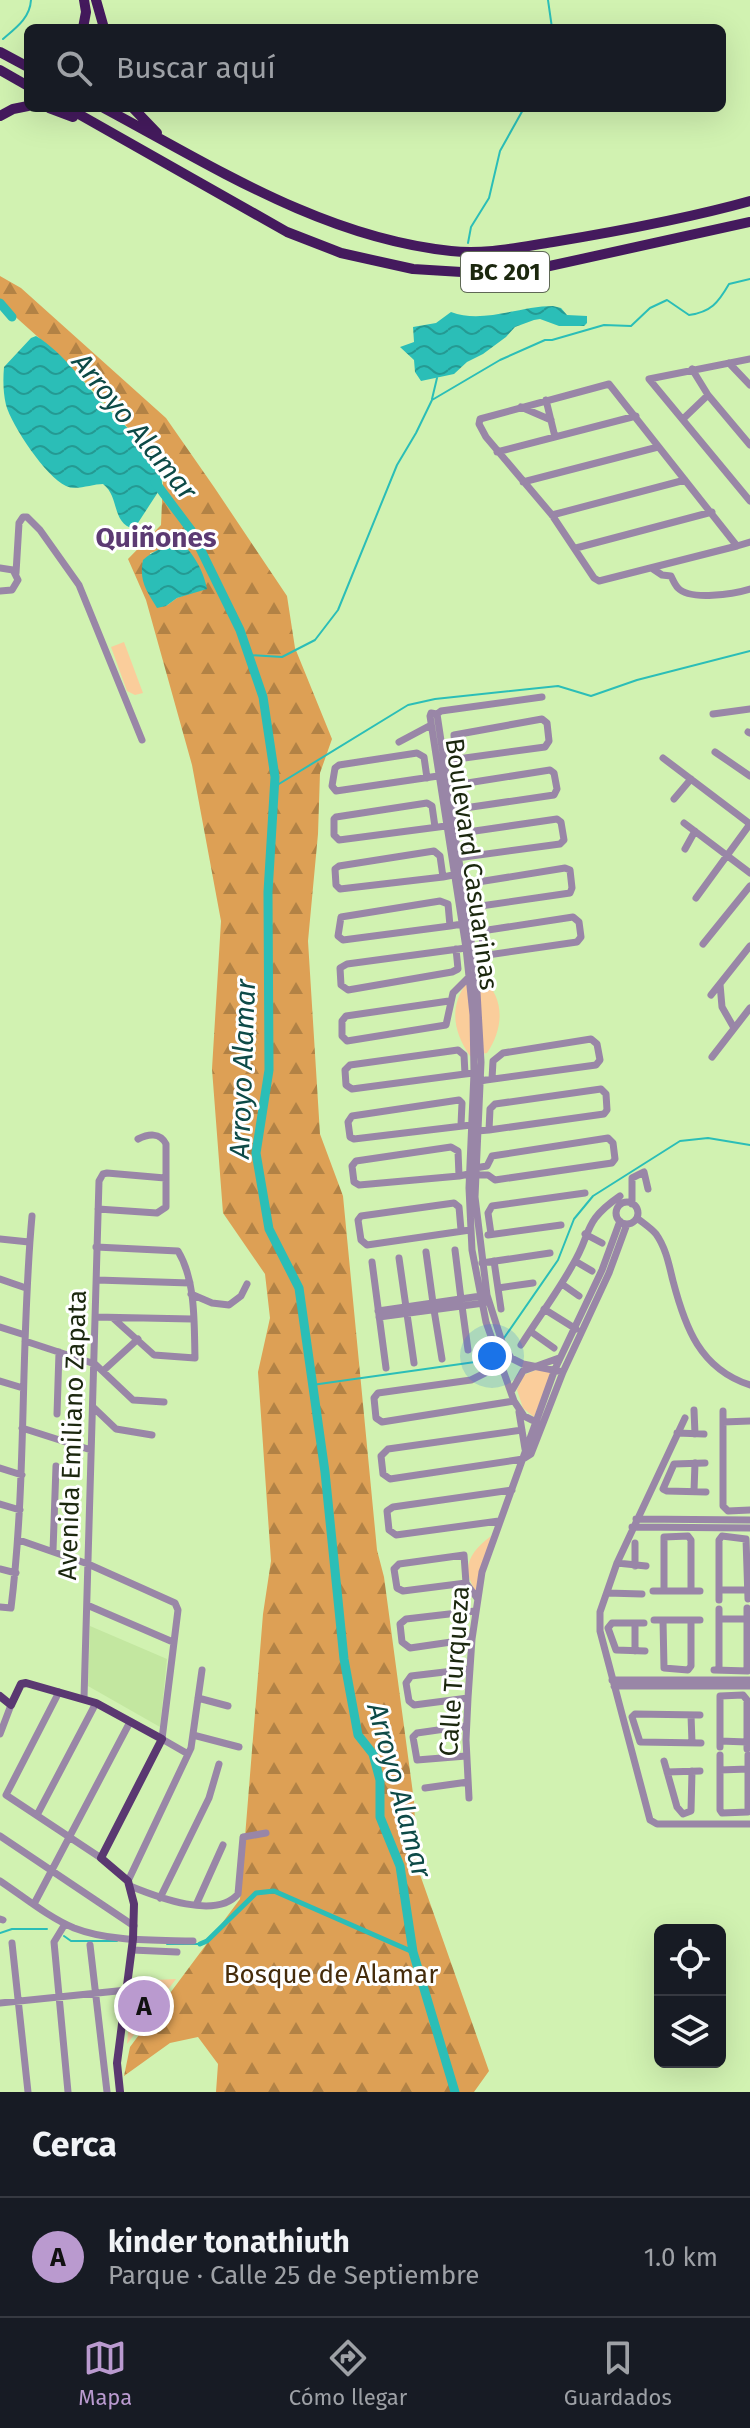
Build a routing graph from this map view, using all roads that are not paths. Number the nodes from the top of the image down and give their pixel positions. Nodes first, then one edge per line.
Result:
1 (84, 0) edge
2 (96, 0) edge
3 (83, 24) edge
4 (103, 24) edge
5 (2, 53) edge
6 (24, 57) edge
7 (24, 65) edge
8 (0, 70) edge
9 (24, 84) edge
10 (24, 107) edge
11 (59, 112) edge
12 (75, 112) edge
13 (111, 112) edge
14 (137, 112) edge
15 (0, 116) edge
16 (125, 139) junction
17 (163, 140) junction
18 (750, 201) edge
19 (750, 222) edge
20 (750, 359) edge
21 (729, 363) junction
22 (692, 369) junction
23 (750, 385) edge
24 (708, 395) junction
25 (546, 400) junction
26 (521, 407) junction
27 (636, 416) junction
28 (683, 419) junction
29 (551, 420) junction
30 (555, 437) junction
31 (750, 445) edge
32 (658, 447) junction
33 (497, 452) junction
34 (685, 480) junction
35 (523, 482) junction
36 (750, 501) edge
37 (712, 512) junction
38 (552, 515) junction
39 (750, 542) edge
40 (737, 546) junction
41 (576, 548) junction
42 (18, 554) junction
43 (3, 568) edge
44 (653, 569) junction
45 (16, 573) junction
46 (750, 589) edge
47 (0, 591) edge
48 (542, 697) dead end
49 (750, 709) edge
50 (437, 714) junction
51 (713, 714) dead end
52 (431, 725) junction
53 (142, 740) dead end
54 (399, 742) dead end
55 (715, 752) dead end
56 (663, 758) dead end
57 (456, 759) junction
58 (443, 761) junction
59 (438, 776) junction
60 (750, 776) edge
61 (427, 778) junction
62 (691, 779) junction
63 (674, 799) dead end
64 (460, 809) junction
65 (451, 810) junction
66 (684, 823) dead end
67 (750, 824) edge
68 (446, 826) junction
69 (435, 827) junction
70 (695, 831) junction
71 (685, 849) dead end
72 (725, 854) junction
73 (470, 856) junction
74 (455, 859) junction
75 (750, 873) edge
76 (453, 875) junction
77 (443, 877) junction
78 (750, 886) edge
79 (696, 898) dead end
80 (477, 906) junction
81 (467, 908) junction
82 (462, 924) junction
83 (450, 926) junction
84 (703, 944) dead end
85 (750, 946) edge
86 (466, 948) junction
87 (456, 949) junction
88 (485, 955) junction
89 (474, 957) junction
90 (473, 974) junction
91 (720, 984) junction
92 (711, 995) dead end
93 (449, 1001) junction
94 (750, 1008) edge
95 (734, 1028) junction
96 (712, 1057) dead end
97 (474, 1073) junction
98 (465, 1074) junction
99 (492, 1079) junction
100 (480, 1081) junction
101 (461, 1125) junction
102 (474, 1128) junction
103 (489, 1130) junction
104 (138, 1139) dead end
105 (473, 1172) junction
106 (459, 1176) junction
107 (165, 1178) junction
108 (648, 1189) dead end
109 (585, 1193) dead end
110 (620, 1196) dead end
111 (632, 1204) junction
112 (98, 1209) junction
113 (32, 1216) dead end
114 (637, 1218) junction
115 (624, 1222) junction
116 (561, 1225) dead end
117 (465, 1230) junction
118 (491, 1234) junction
119 (585, 1234) junction
120 (478, 1236) junction
121 (0, 1239) edge
122 (29, 1242) junction
123 (602, 1243) dead end
124 (96, 1247) junction
125 (455, 1250) dead end
126 (426, 1252) dead end
127 (550, 1253) dead end
128 (399, 1258) dead end
129 (494, 1261) junction
130 (575, 1261) junction
131 (372, 1262) dead end
132 (482, 1263) junction
133 (592, 1271) dead end
134 (0, 1279) edge
135 (97, 1280) junction
136 (190, 1283) junction
137 (533, 1283) dead end
138 (247, 1284) dead end
139 (562, 1284) junction
140 (26, 1288) junction
141 (498, 1288) junction
142 (191, 1294) junction
143 (579, 1296) dead end
144 (485, 1299) junction
145 (462, 1303) junction
146 (434, 1306) junction
147 (501, 1309) dead end
148 (544, 1309) junction
149 (406, 1311) junction
150 (379, 1314) junction
151 (95, 1317) junction
152 (114, 1319) junction
153 (192, 1319) junction
154 (490, 1321) junction
155 (0, 1327) edge
156 (576, 1329) junction
157 (530, 1331) junction
158 (25, 1338) junction
159 (138, 1339) junction
160 (521, 1345) dead end
161 (554, 1348) dead end
162 (468, 1350) dead end
163 (59, 1352) junction
164 (561, 1357) junction
165 (442, 1359) dead end
166 (414, 1363) dead end
167 (95, 1364) junction
168 (501, 1365) junction
169 (533, 1366) junction
170 (386, 1368) dead end
171 (103, 1371) junction
172 (559, 1371) junction
173 (0, 1381) edge
174 (750, 1385) edge
175 (23, 1388) junction
176 (512, 1397) junction
177 (164, 1402) dead end
178 (93, 1407) junction
179 (694, 1410) dead end
180 (723, 1411) dead end
181 (519, 1412) junction
182 (57, 1414) dead end
183 (685, 1418) dead end
184 (750, 1421) edge
185 (723, 1422) junction
186 (539, 1423) junction
187 (22, 1428) junction
188 (522, 1430) junction
189 (677, 1433) junction
190 (695, 1434) junction
191 (704, 1434) dead end
192 (152, 1435) dead end
193 (91, 1450) junction
194 (524, 1455) junction
195 (695, 1463) junction
196 (705, 1463) dead end
197 (56, 1466) dead end
198 (0, 1468) edge
199 (658, 1471) junction
200 (22, 1475) junction
201 (667, 1476) junction
202 (512, 1490) junction
203 (694, 1491) junction
204 (706, 1492) dead end
205 (0, 1504) edge
206 (20, 1510) junction
207 (750, 1510) edge
208 (750, 1520) edge
209 (499, 1521) junction
210 (634, 1523) junction
211 (735, 1527) junction
212 (750, 1528) edge
213 (678, 1531) junction
214 (19, 1540) junction
215 (635, 1543) dead end
216 (53, 1551) junction
217 (617, 1563) junction
218 (88, 1564) junction
219 (635, 1566) junction
220 (646, 1566) dead end
221 (0, 1569) edge
222 (16, 1573) junction
223 (466, 1583) junction
224 (719, 1590) junction
225 (748, 1590) junction
226 (653, 1591) dead end
227 (664, 1591) junction
228 (691, 1591) junction
229 (700, 1591) dead end
230 (607, 1593) junction
231 (642, 1594) dead end
232 (477, 1598) junction
233 (87, 1605) junction
234 (0, 1607) edge
235 (475, 1611) junction
236 (719, 1619) junction
237 (747, 1619) junction
238 (691, 1620) junction
239 (700, 1620) dead end
240 (472, 1639) junction
241 (606, 1639) junction
242 (173, 1642) junction
243 (635, 1651) junction
244 (645, 1651) dead end
245 (470, 1669) junction
246 (202, 1670) dead end
247 (748, 1671) edge
248 (677, 1675) junction
249 (750, 1680) edge
250 (613, 1683) junction
251 (734, 1683) junction
252 (750, 1686) edge
253 (59, 1692) junction
254 (0, 1696) edge
255 (84, 1698) junction
256 (198, 1698) junction
257 (468, 1698) junction
258 (96, 1703) junction
259 (11, 1705) junction
260 (228, 1706) dead end
261 (130, 1722) junction
262 (466, 1726) junction
263 (630, 1729) junction
264 (0, 1734) edge
265 (193, 1735) junction
266 (162, 1739) junction
267 (239, 1747) dead end
268 (720, 1748) junction
269 (747, 1749) junction
270 (188, 1754) junction
271 (466, 1756) junction
272 (664, 1761) dead end
273 (219, 1764) dead end
274 (748, 1769) junction
275 (720, 1770) junction
276 (667, 1772) junction
277 (468, 1782) junction
278 (425, 1788) dead end
279 (469, 1798) dead end
280 (732, 1813) junction
281 (683, 1814) junction
282 (37, 1815) junction
283 (683, 1824) junction
284 (732, 1824) junction
285 (750, 1824) edge
286 (266, 1833) dead end
287 (0, 1836) edge
288 (69, 1836) junction
289 (223, 1845) dead end
290 (101, 1858) junction
291 (51, 1872) junction
292 (0, 1881) edge
293 (129, 1884) junction
294 (160, 1898) junction
295 (34, 1904) junction
296 (196, 1905) junction
297 (65, 1924) junction
298 (134, 1926) junction
299 (133, 1939) junction
300 (193, 1941) dead end
301 (12, 1943) dead end
302 (90, 1945) dead end
303 (132, 1950) junction
304 (177, 1952) dead end
305 (127, 1990) junction
306 (96, 1993) junction
307 (58, 1997) junction
308 (18, 2001) junction
309 (0, 2003) edge
310 (28, 2092) edge
311 (68, 2092) edge
312 (107, 2092) edge
313 (120, 2092) edge

1 - 3 highway
2 - 4 highway
5 - 6 highway
5 - 7 highway
8 - 9 highway
10 - 15 highway
11 - 16 highway
12 - 16 highway, BC 201
13 - 17 highway
14 - 17 highway
16 - 19 highway, BC 201
17 - 18 highway, BC 201
20 - 21 street
21 - 22 street
21 - 23 street
22 - 24 street
22 - 28 street
24 - 28 street
24 - 31 street
25 - 26 street
25 - 27 street
25 - 29 street
26 - 29 street
26 - 33 street
27 - 30 street
27 - 32 street
28 - 36 street
29 - 30 street
30 - 33 street
32 - 34 street
32 - 35 street
33 - 35 street
34 - 37 street
34 - 38 street
35 - 38 street
37 - 40 street
37 - 41 street
38 - 41 street
39 - 40 street
40 - 44 street
41 - 44 street
42 - 43 street
42 - 45 street
42 - 53 street
43 - 45 street
44 - 46 street
45 - 47 street
48 - 50 street
49 - 51 street
50 - 52 street, Boulevard Casuarinas
50 - 58 street, Boulevard Casuarinas
52 - 54 street
52 - 59 street, Boulevard Casuarinas
55 - 60 street
56 - 62 street
57 - 57 street
57 - 58 street
58 - 65 street, Boulevard Casuarinas
59 - 61 street
59 - 68 street, Boulevard Casuarinas
61 - 61 street
62 - 63 street
62 - 67 street
64 - 64 street
64 - 65 street
65 - 74 street, Boulevard Casuarinas
66 - 70 street
67 - 72 street
68 - 69 street
68 - 74 street, Boulevard Casuarinas
69 - 69 street
70 - 71 street
70 - 72 street
72 - 75 street
72 - 79 street
73 - 73 street
73 - 74 street
74 - 76 street, Boulevard Casuarinas
74 - 81 street, Boulevard Casuarinas
76 - 77 street
76 - 82 street, Boulevard Casuarinas
77 - 77 street
78 - 84 street
80 - 80 street
80 - 81 street
81 - 89 street, Boulevard Casuarinas
82 - 83 street
82 - 86 street, Boulevard Casuarinas
83 - 83 street
85 - 91 street
86 - 87 street
86 - 90 street, Boulevard Casuarinas
87 - 87 street
88 - 88 street
88 - 89 street
89 - 90 street, Boulevard Casuarinas
90 - 93 street
90 - 97 street, Boulevard Casuarinas
90 - 100 street, Boulevard Casuarinas
91 - 92 street
91 - 95 street
93 - 93 street
94 - 95 street
95 - 96 street
97 - 98 street
97 - 102 street, Boulevard Casuarinas
98 - 98 street
99 - 99 street
99 - 100 street
100 - 102 street, Boulevard Casuarinas
101 - 101 street
101 - 102 street
102 - 103 street
102 - 105 street, Boulevard Casuarinas
103 - 103 street
104 - 107 street
105 - 105 street
105 - 106 street
105 - 117 street, Boulevard Casuarinas
105 - 120 street, Boulevard Casuarinas
106 - 106 street
107 - 112 street, Avenida Emiliano Zapata
107 - 112 street
108 - 111 street
109 - 118 street
110 - 119 street
111 - 114 street
111 - 115 street
112 - 124 street, Avenida Emiliano Zapata
113 - 122 street
114 - 115 street
114 - 174 street
115 - 156 street, Calle Turqueza
115 - 172 street, Calle Turqueza
116 - 118 street
117 - 117 street
117 - 144 street, Boulevard Casuarinas
118 - 120 street
119 - 123 street
119 - 130 street
120 - 132 street, Boulevard Casuarinas
121 - 122 street
122 - 140 street
124 - 135 street, Avenida Emiliano Zapata
124 - 136 street
125 - 145 street
126 - 146 street
127 - 129 street
128 - 149 street
129 - 132 street
129 - 141 street
130 - 133 street
130 - 139 street
131 - 150 street
132 - 144 street, Boulevard Casuarinas
134 - 140 street
135 - 136 street
135 - 151 street, Avenida Emiliano Zapata
136 - 142 street
137 - 141 street
138 - 142 street
139 - 143 street
139 - 148 street
140 - 158 street
141 - 147 street
142 - 153 street
144 - 145 street
144 - 154 street, Boulevard Casuarinas
145 - 146 street
145 - 162 street
146 - 149 street
146 - 165 street
148 - 156 street
148 - 157 street
149 - 150 street
149 - 166 street
150 - 170 street
151 - 152 street
151 - 167 street, Avenida Emiliano Zapata
152 - 153 street
152 - 159 street
153 - 159 street
154 - 168 street, Boulevard Casuarinas
154 - 169 street, Boulevard Casuarinas
155 - 158 street
156 - 164 street, Calle Turqueza
157 - 160 street
157 - 161 street
158 - 163 street
158 - 175 street
159 - 171 street
163 - 167 street
163 - 182 street
164 - 169 street
164 - 172 street, Calle Turqueza
167 - 171 street
167 - 178 street, Avenida Emiliano Zapata
168 - 176 street, Boulevard Casuarinas
168 - 176 street
169 - 172 street
169 - 176 street
171 - 177 street
172 - 186 street, Calle Turqueza
173 - 175 street
175 - 187 street
176 - 181 street, Boulevard Casuarinas
178 - 192 street
178 - 193 street, Avenida Emiliano Zapata
179 - 190 street
180 - 185 street
181 - 186 street
181 - 188 street, Boulevard Casuarinas
183 - 189 street
184 - 185 street
185 - 211 street
186 - 194 street, Calle Turqueza
187 - 193 street
187 - 200 street
188 - 194 street, Boulevard Casuarinas
188 - 194 street
189 - 190 street
189 - 199 street
190 - 191 street
193 - 218 street, Avenida Emiliano Zapata
194 - 202 street, Calle Turqueza
195 - 196 street
195 - 201 street
195 - 203 street
197 - 216 street
198 - 200 street
199 - 201 street
199 - 210 street
200 - 206 street
201 - 203 street
202 - 209 street, Calle Turqueza
202 - 209 street
203 - 204 street
205 - 206 street
206 - 214 street
207 - 211 street
208 - 211 street
209 - 232 street, Calle Turqueza
210 - 211 street
210 - 213 street
210 - 217 street
211 - 212 street
211 - 213 street
211 - 224 street
211 - 225 street
213 - 227 street
213 - 228 street
214 - 216 street
214 - 222 street
215 - 219 street
216 - 218 street
217 - 219 street
217 - 230 street
218 - 233 street, Avenida Emiliano Zapata
218 - 242 street
219 - 220 street
221 - 222 street
222 - 234 street
223 - 223 street
223 - 232 street
224 - 225 street
224 - 236 street
225 - 237 street
226 - 227 street
227 - 228 street
228 - 229 street
230 - 231 street
230 - 241 street
232 - 235 street, Calle Turqueza
233 - 242 street
233 - 255 street, Avenida Emiliano Zapata
235 - 240 street, Calle Turqueza
235 - 240 street
236 - 237 street
236 - 251 street
237 - 247 street
238 - 239 street
238 - 248 street
238 - 248 street
240 - 245 street, Calle Turqueza
241 - 243 street
241 - 243 street
241 - 250 street
242 - 266 street
243 - 244 street
245 - 257 street, Calle Turqueza
245 - 257 street
246 - 256 street
247 - 251 street
248 - 250 street
248 - 251 street
249 - 251 street
250 - 251 street
250 - 263 street
251 - 252 street
251 - 268 street
251 - 269 street
253 - 255 main road
253 - 259 main road
253 - 282 street
254 - 259 main road
255 - 258 main road
256 - 260 street
256 - 265 street
257 - 262 street, Calle Turqueza
258 - 261 main road
258 - 282 street
259 - 264 street
261 - 266 main road
261 - 288 street
262 - 271 street, Calle Turqueza
262 - 271 street
263 - 263 street
263 - 283 street
265 - 267 street
265 - 270 street
266 - 270 street
266 - 290 main road
268 - 269 street
268 - 275 street
269 - 274 street
270 - 293 street
271 - 277 street, Calle Turqueza
272 - 276 street
273 - 294 street
274 - 275 street
274 - 280 street
275 - 280 street
276 - 281 street
276 - 281 street
277 - 278 street
277 - 279 street, Calle Turqueza
280 - 284 street
281 - 283 street
282 - 288 street
283 - 284 street
284 - 285 street
286 - 296 street
287 - 291 street
288 - 290 street
288 - 291 street
289 - 296 street
290 - 293 main road
291 - 295 street
291 - 298 street
292 - 295 street
293 - 294 street
293 - 298 main road
294 - 296 street
295 - 297 street
297 - 299 street
297 - 307 street
298 - 299 main road
299 - 300 street
299 - 303 main road
301 - 308 street
302 - 306 street
303 - 304 street
303 - 305 main road
305 - 306 street
305 - 313 main road
306 - 307 street
306 - 312 street
307 - 308 street
307 - 311 street
308 - 309 street
308 - 310 street

